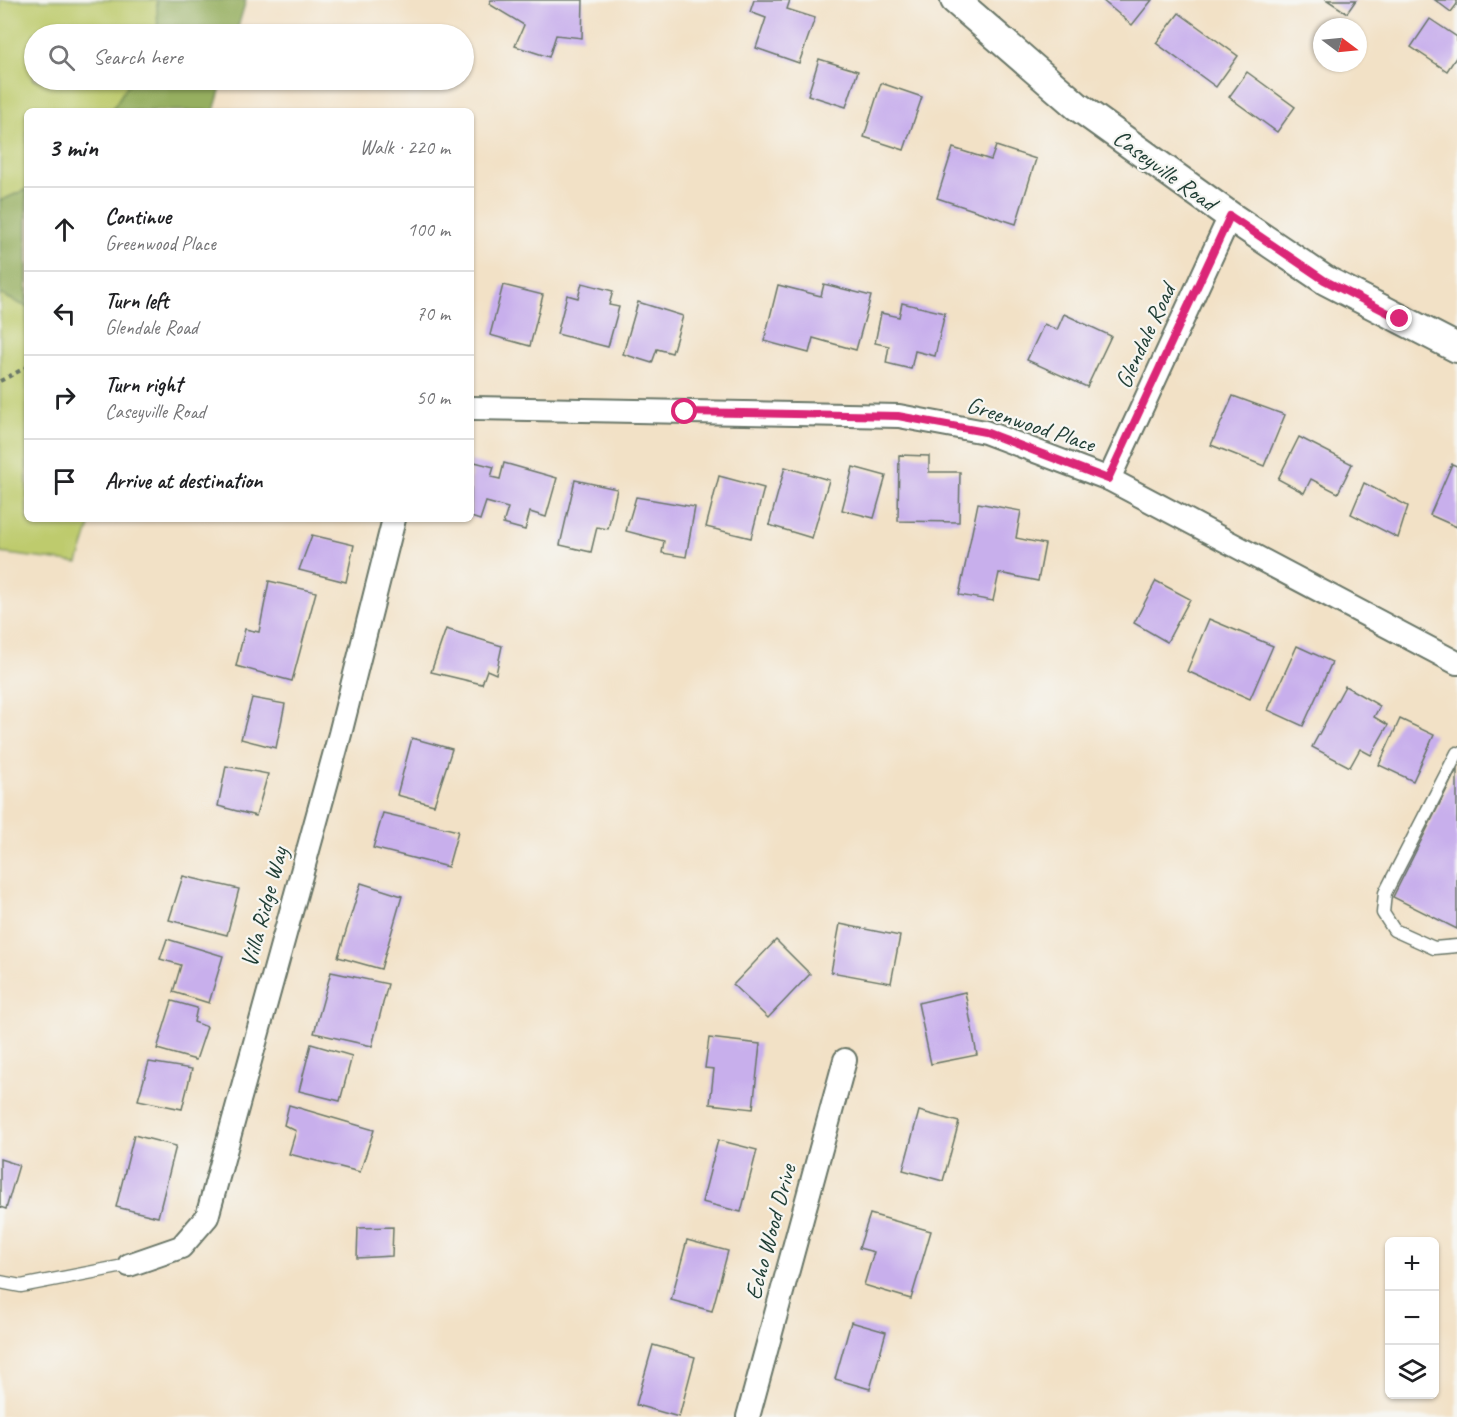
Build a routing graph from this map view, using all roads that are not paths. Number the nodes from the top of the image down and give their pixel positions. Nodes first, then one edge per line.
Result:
1 (955, 0) edge
2 (1230, 216) junction
3 (1457, 348) edge
4 (474, 408) edge
5 (1108, 479) junction
6 (393, 522) edge
7 (1457, 663) edge
8 (1457, 753) edge
9 (1457, 946) edge
10 (845, 1060) dead end
11 (129, 1265) joint
12 (0, 1282) edge
13 (748, 1417) edge

1 - 2 street, Caseyville Road
2 - 3 street, Caseyville Road
2 - 5 street, Glendale Road
4 - 5 street, Greenwood Place
5 - 7 street, Greenwood Place
6 - 11 street, Villa Ridge Way
8 - 9 lane
10 - 13 street, Echo Wood Drive
11 - 12 lane

